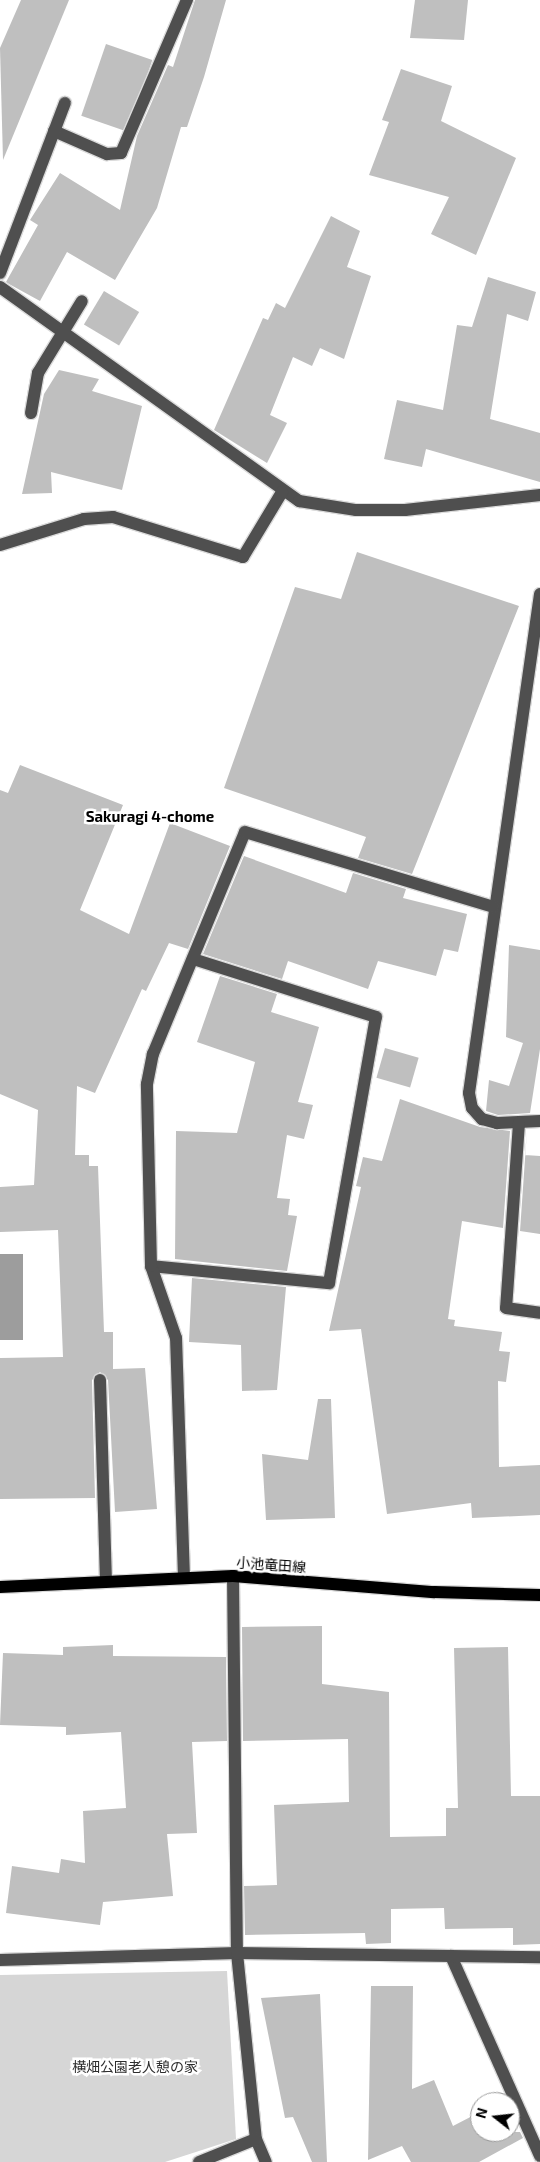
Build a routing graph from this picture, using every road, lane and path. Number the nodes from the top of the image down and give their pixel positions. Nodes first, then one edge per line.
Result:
1 (187, 0) edge
2 (65, 102) dead end
3 (54, 130) junction
4 (0, 273) edge
5 (0, 287) edge
6 (82, 301) dead end
7 (63, 333) junction
8 (31, 413) dead end
9 (282, 492) junction
10 (540, 495) edge
11 (0, 544) edge
12 (540, 594) edge
13 (493, 907) junction
14 (193, 960) junction
15 (540, 1121) edge
16 (520, 1123) junction
17 (151, 1266) junction
18 (540, 1313) edge
19 (100, 1380) dead end
20 (233, 1576) junction
21 (184, 1578) junction
22 (106, 1581) junction
23 (0, 1587) edge
24 (540, 1595) edge
25 (237, 1953) junction
26 (451, 1956) junction
27 (540, 1957) edge
28 (0, 1960) edge
29 (256, 2139) junction
30 (540, 2156) edge
31 (199, 2162) edge
32 (266, 2162) edge

1 - 3 street
2 - 3 street
3 - 4 street
5 - 7 street
6 - 7 street
7 - 8 street
7 - 9 street
9 - 10 street
9 - 11 street
12 - 13 street
13 - 14 street
13 - 16 street
14 - 17 street
14 - 17 street
15 - 16 street
16 - 18 street
17 - 21 street
19 - 22 street
20 - 21 main road, 小池竜田線
20 - 24 main road, 小池竜田線
20 - 25 street
21 - 22 main road, 小池竜田線
22 - 23 main road, 小池竜田線
25 - 26 street
25 - 28 street
25 - 29 street
26 - 27 street
26 - 30 street
29 - 31 street
29 - 32 street

